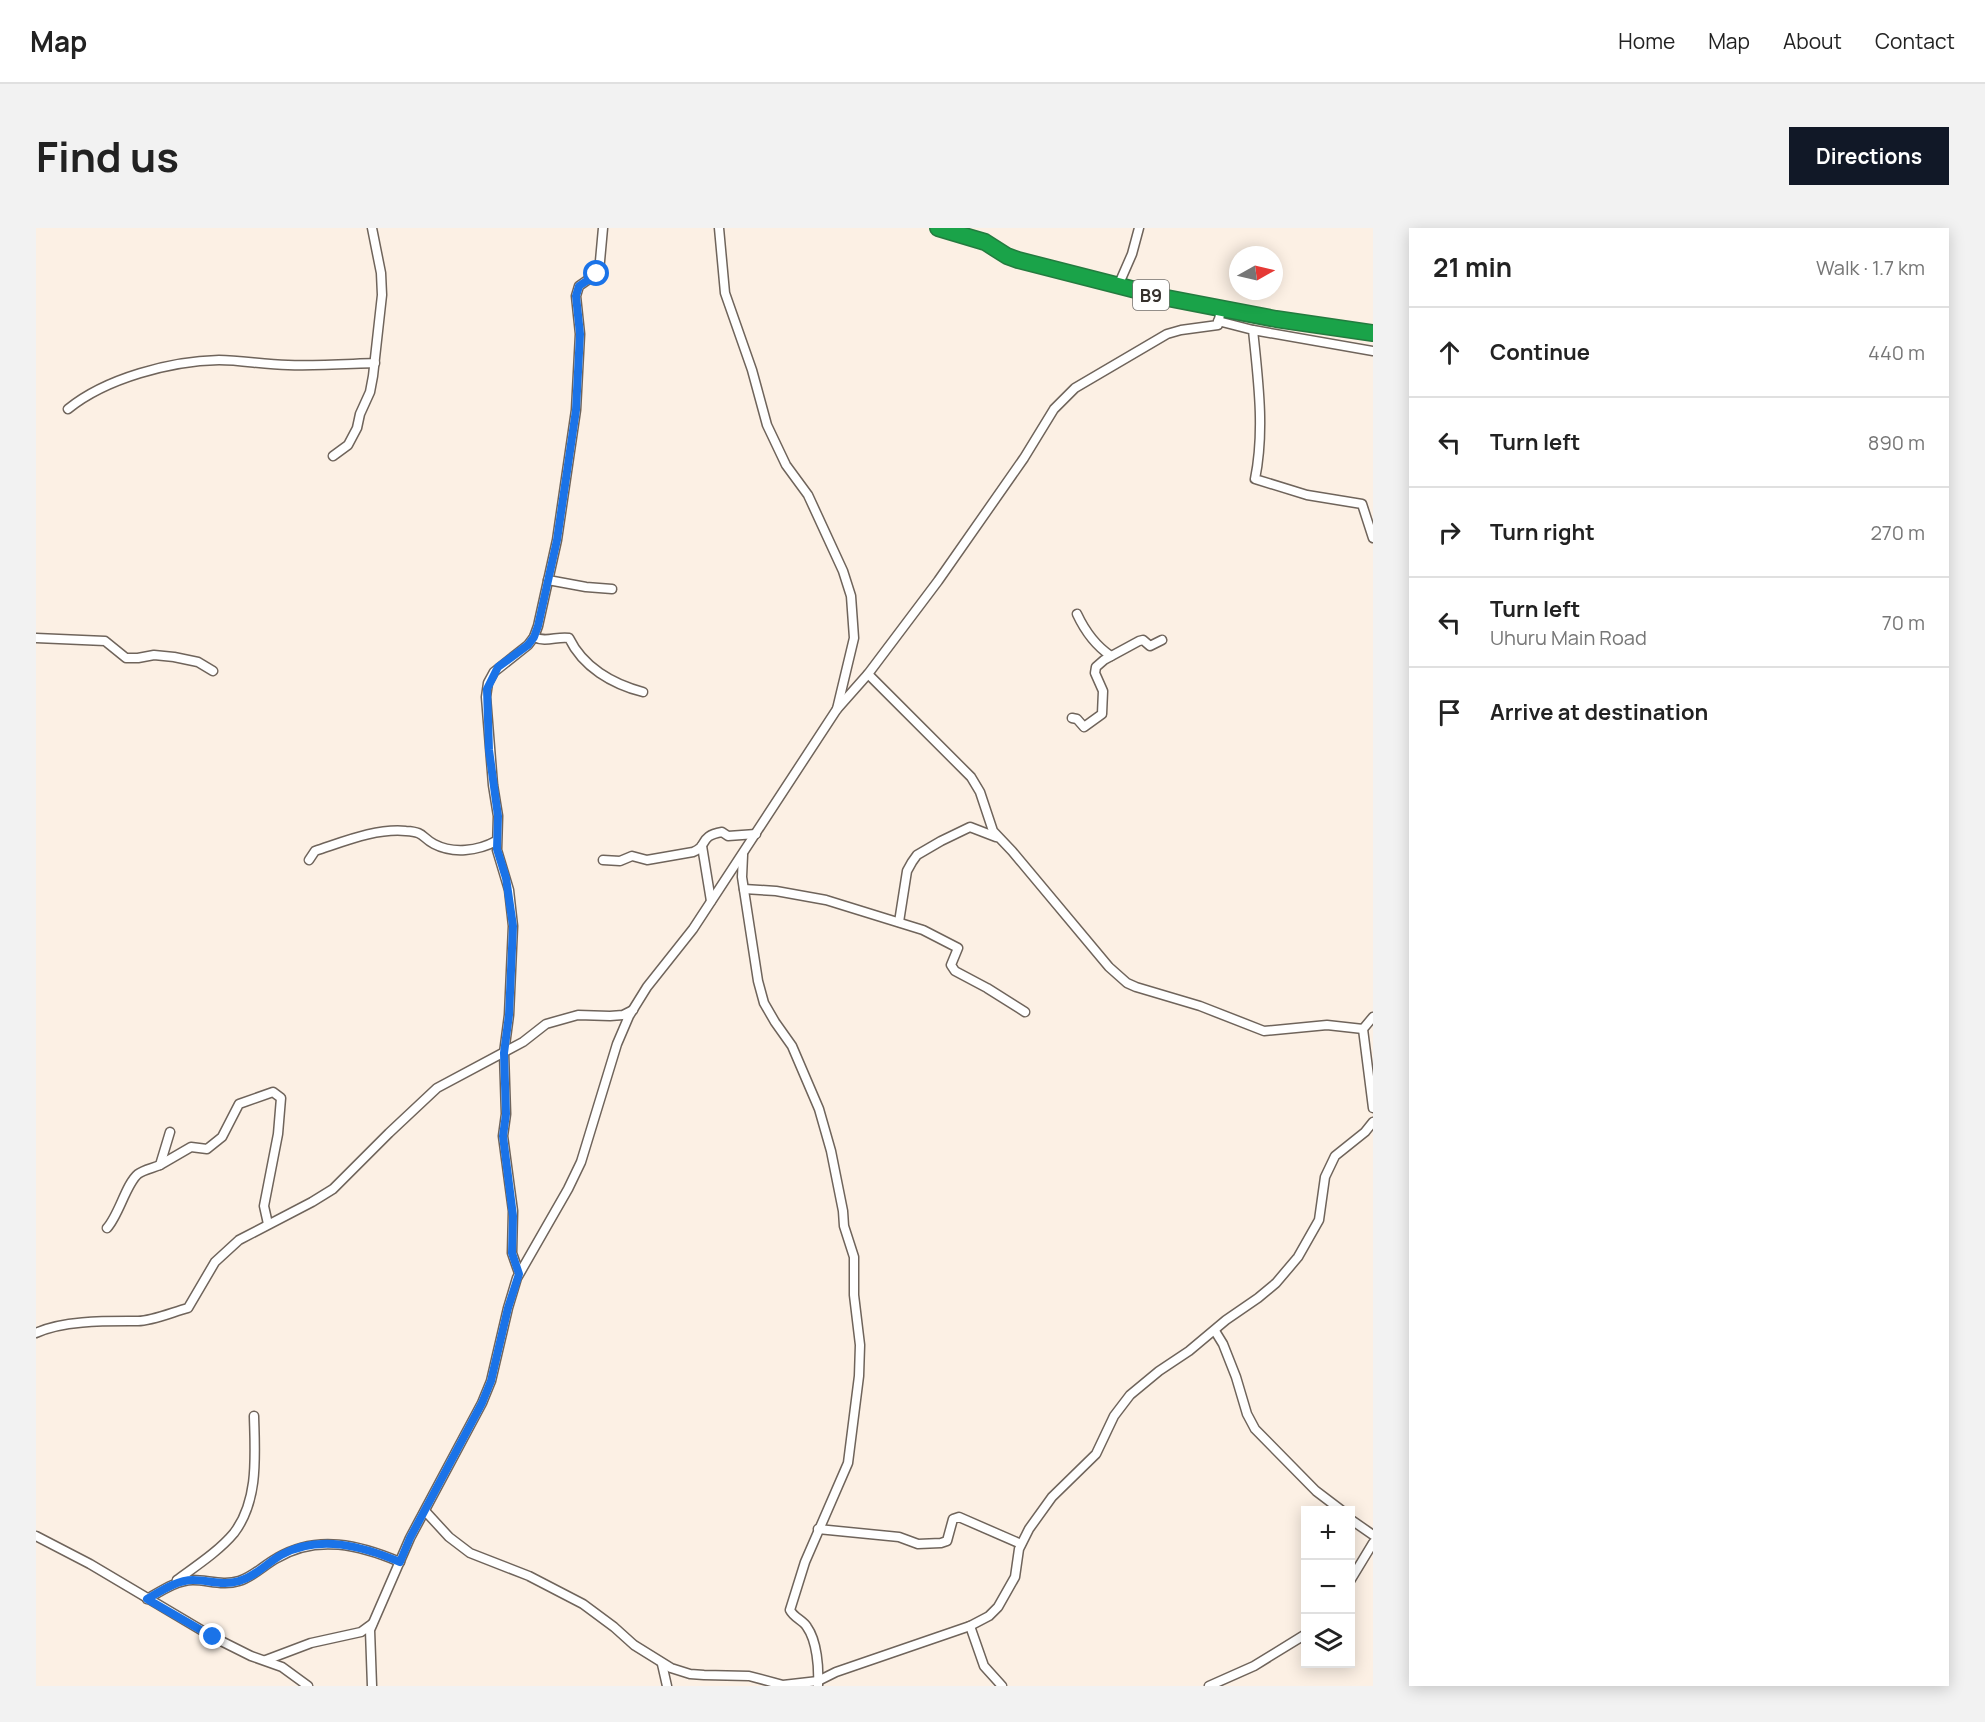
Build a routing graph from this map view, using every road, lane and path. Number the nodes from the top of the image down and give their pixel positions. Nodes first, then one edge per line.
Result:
1 (372, 228) edge
2 (603, 228) edge
3 (719, 228) edge
4 (938, 228) edge
5 (1139, 228) edge
6 (1118, 286) junction
7 (1220, 315) junction
8 (1253, 330) junction
9 (1373, 333) edge
10 (1373, 351) edge
11 (375, 363) junction
12 (68, 409) dead end
13 (333, 456) dead end
14 (1373, 538) edge
15 (548, 579) junction
16 (612, 588) dead end
17 (1077, 614) dead end
18 (534, 637) junction
19 (36, 638) edge
20 (1162, 640) dead end
21 (1111, 656) junction
22 (213, 671) dead end
23 (868, 674) junction
24 (643, 692) dead end
25 (837, 709) junction
26 (1072, 718) dead end
27 (987, 817) junction
28 (974, 828) junction
29 (756, 834) junction
30 (999, 838) junction
31 (496, 841) junction
32 (702, 846) junction
33 (743, 855) junction
34 (309, 860) dead end
35 (603, 860) dead end
36 (724, 883) junction
37 (744, 887) junction
38 (711, 901) junction
39 (899, 922) junction
40 (633, 1009) junction
41 (1024, 1012) dead end
42 (1373, 1017) edge
43 (1363, 1029) junction
44 (504, 1053) junction
45 (1373, 1108) edge
46 (1373, 1122) edge
47 (170, 1132) dead end
48 (159, 1165) junction
49 (268, 1224) junction
50 (108, 1228) dead end
51 (519, 1274) junction
52 (1215, 1331) junction
53 (36, 1333) edge
54 (254, 1416) dead end
55 (1336, 1506) edge
56 (426, 1512) junction
57 (1355, 1522) edge
58 (818, 1529) junction
59 (1373, 1535) edge
60 (36, 1536) edge
61 (1373, 1543) edge
62 (1021, 1544) junction
63 (400, 1562) junction
64 (1355, 1573) edge
65 (170, 1586) junction
66 (147, 1599) junction
67 (373, 1624) junction
68 (970, 1626) junction
69 (1301, 1637) edge
70 (266, 1660) junction
71 (662, 1664) junction
72 (818, 1683) edge
73 (308, 1686) edge
74 (372, 1686) edge
75 (667, 1686) edge
76 (1002, 1686) edge
77 (1209, 1686) edge

1 - 11 street
2 - 15 street
3 - 25 street
4 - 6 highway, B9
5 - 6 street
6 - 7 highway, B9
7 - 8 street
7 - 9 highway, B9
7 - 23 street
8 - 10 street
8 - 14 street
11 - 12 street
11 - 13 street
15 - 16 street
15 - 18 street
17 - 21 street
18 - 24 street
18 - 31 street
19 - 22 street
20 - 21 street
21 - 26 street
23 - 25 street
23 - 27 street
25 - 29 street
27 - 28 street
27 - 30 street
28 - 30 street
28 - 39 street
29 - 32 street
29 - 33 street
30 - 43 street
31 - 34 street
31 - 44 street
32 - 35 street
32 - 38 street
33 - 36 street
33 - 37 street
36 - 37 street
36 - 38 street
37 - 39 street
37 - 58 street
38 - 40 street
39 - 41 street
40 - 44 street
40 - 51 street
42 - 43 street
43 - 45 street
44 - 49 street
44 - 51 street
46 - 52 street
47 - 48 street
48 - 49 street
48 - 50 street
49 - 53 street
51 - 56 street
52 - 55 street
52 - 62 street
54 - 65 street
56 - 63 street
56 - 71 street
57 - 59 street
58 - 62 street
58 - 72 street
60 - 66 street
61 - 64 street
62 - 68 street
63 - 65 street
63 - 67 street
65 - 66 street
66 - 70 street
67 - 70 street
67 - 74 street
68 - 72 street
68 - 76 street
69 - 77 street
70 - 73 street
71 - 72 street
71 - 75 street

